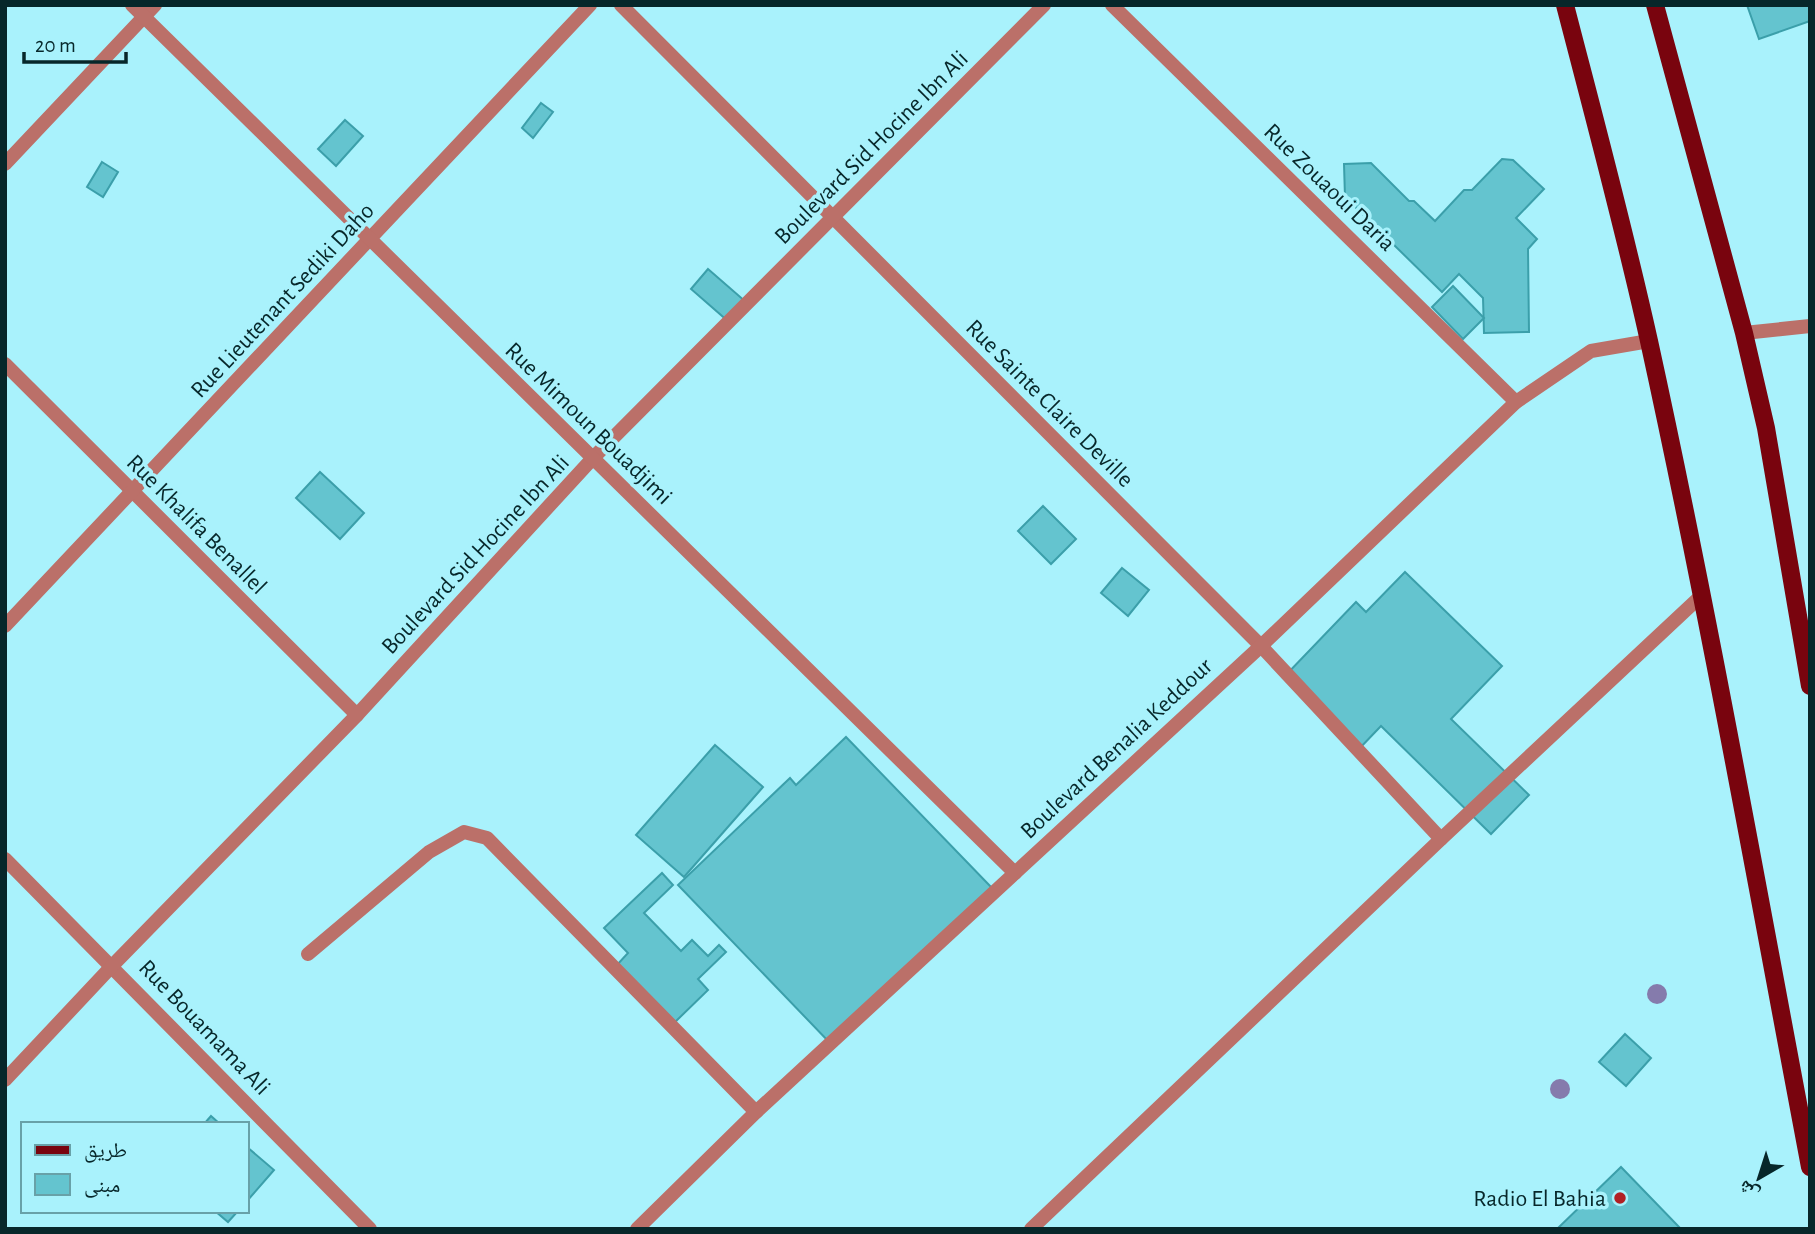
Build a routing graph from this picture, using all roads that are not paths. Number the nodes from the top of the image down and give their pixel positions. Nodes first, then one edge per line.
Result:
1 (132, 5) edge
2 (155, 5) edge
3 (590, 5) edge
4 (621, 5) edge
5 (1044, 5) edge
6 (1112, 5) edge
7 (1565, 5) edge
8 (1655, 5) edge
9 (144, 17) junction
10 (5, 164) edge
11 (833, 217) junction
12 (370, 240) junction
13 (1810, 326) edge
14 (1744, 333) junction
15 (1649, 341) junction
16 (5, 364) edge
17 (1516, 402) junction
18 (593, 458) junction
19 (133, 491) junction
20 (1702, 595) junction
21 (5, 626) edge
22 (1261, 646) junction
23 (1810, 686) edge
24 (357, 715) junction
25 (1441, 839) junction
26 (5, 859) edge
27 (1015, 873) junction
28 (309, 954) dead end
29 (113, 966) junction
30 (5, 1080) edge
31 (756, 1112) junction
32 (1810, 1167) edge
33 (370, 1229) edge
34 (637, 1229) edge
35 (1031, 1229) edge

1 - 9 street, Rue Mimoun Bouadjimi
2 - 9 street
3 - 12 street, Rue Lieutenant Sediki Daho
4 - 11 street, Rue Sainte Claire Deville
5 - 11 street, Boulevard Sid Hocine Ibn Ali
6 - 17 street, Rue Zouaoui Daria
7 - 15 main road
8 - 14 main road
9 - 10 street
9 - 12 street, Rue Mimoun Bouadjimi
11 - 18 street, Boulevard Sid Hocine Ibn Ali
11 - 22 street, Rue Sainte Claire Deville
12 - 18 street, Rue Mimoun Bouadjimi
12 - 19 street, Rue Lieutenant Sediki Daho
13 - 14 street
14 - 23 main road
15 - 17 street, Boulevard Benalia Keddour
15 - 20 main road
16 - 19 street, Rue Khalifa Benallel
17 - 22 street, Boulevard Benalia Keddour
18 - 24 street, Boulevard Sid Hocine Ibn Ali
18 - 27 street, Rue Mimoun Bouadjimi
19 - 21 street, Rue Lieutenant Sediki Daho
19 - 24 street, Rue Khalifa Benallel
20 - 25 street
20 - 32 main road
22 - 25 street, Rue Sainte Claire Deville
22 - 27 street, Boulevard Benalia Keddour
24 - 29 street, Boulevard Sid Hocine Ibn Ali
25 - 35 street
26 - 29 street, Rue Bouamama Ali
27 - 31 street, Boulevard Benalia Keddour
28 - 31 street
29 - 30 street, Boulevard Sid Hocine Ibn Ali
29 - 33 street, Rue Bouamama Ali
31 - 34 street, Boulevard Benalia Keddour

